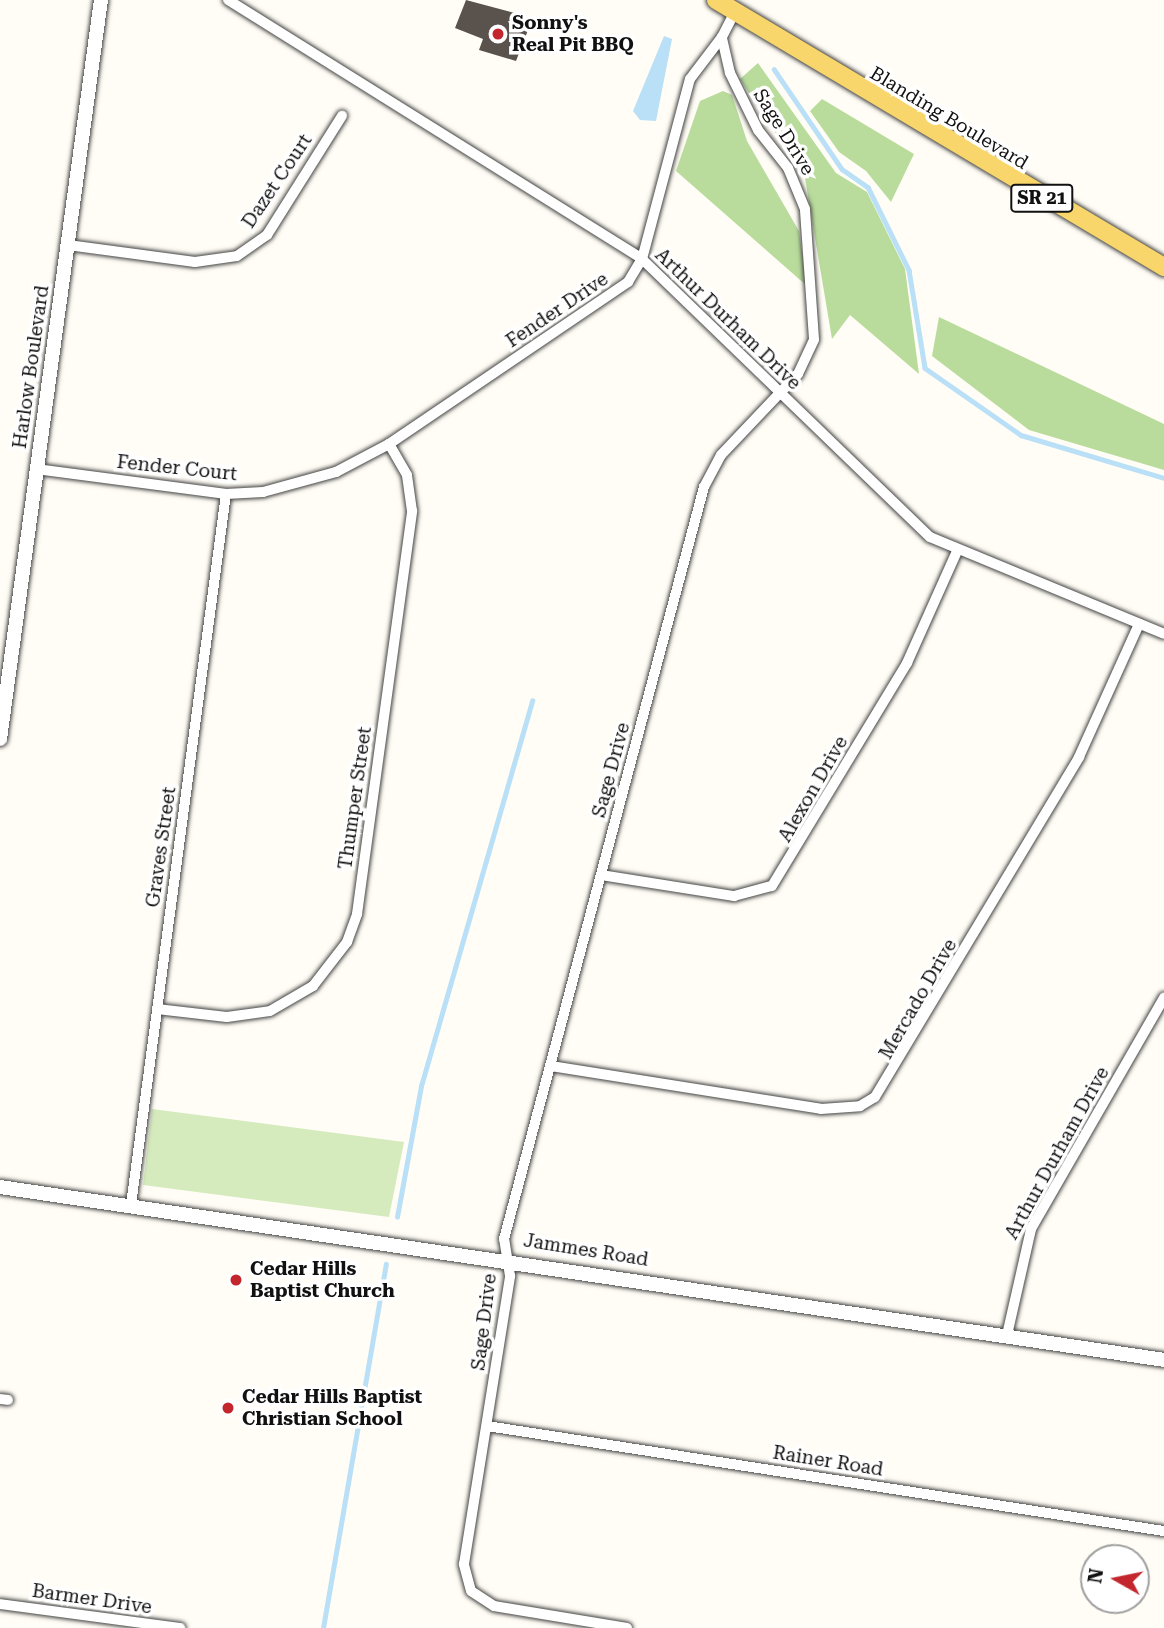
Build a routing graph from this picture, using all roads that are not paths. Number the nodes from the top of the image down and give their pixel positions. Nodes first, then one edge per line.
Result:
1 (101, 0) edge
2 (228, 0) edge
3 (716, 0) edge
4 (735, 11) junction
5 (722, 37) junction
6 (341, 116) dead end
7 (68, 245) junction
8 (642, 259) junction
9 (1164, 267) edge
10 (779, 394) junction
11 (388, 443) junction
12 (36, 469) junction
13 (226, 494) junction
14 (957, 551) junction
15 (1139, 624) junction
16 (1164, 634) edge
17 (0, 739) edge
18 (601, 875) junction
19 (1164, 998) edge
20 (157, 1009) junction
21 (551, 1066) junction
22 (0, 1187) edge
23 (131, 1205) junction
24 (507, 1258) junction
25 (1007, 1335) junction
26 (1164, 1360) edge
27 (487, 1426) junction
28 (1164, 1531) edge
29 (0, 1604) edge
30 (598, 1626) edge
31 (180, 1628) edge
32 (627, 1628) edge

1 - 7 street, Harlow Boulevard
2 - 8 street, Arthur Durham Drive
3 - 4 main road, Blanding Boulevard / SR 21
4 - 5 street
4 - 9 main road, Blanding Boulevard / SR 21
5 - 8 street, Fender Drive
5 - 10 street, Sage Drive
6 - 7 street, Dazet Court
7 - 12 street, Harlow Boulevard
8 - 10 street, Arthur Durham Drive
8 - 11 street, Fender Drive
10 - 14 street, Arthur Durham Drive
10 - 18 street, Sage Drive
11 - 13 street, Fender Court
11 - 20 street, Thumper Street
12 - 13 street, Fender Court
12 - 17 street, Harlow Boulevard
13 - 20 street, Graves Street
14 - 15 street, Arthur Durham Drive
14 - 18 street, Alexon Drive
15 - 16 street, Arthur Durham Drive
15 - 21 street, Mercado Drive
18 - 21 street, Sage Drive
19 - 25 street, Arthur Durham Drive
20 - 23 street, Graves Street
21 - 24 street, Sage Drive
22 - 23 street, Jammes Road
23 - 24 street, Jammes Road
24 - 25 street, Jammes Road
24 - 27 street, Sage Drive
25 - 26 street, Jammes Road
27 - 28 street, Rainer Road
27 - 30 street, Sage Drive
29 - 31 street, Barmer Drive
30 - 32 street

